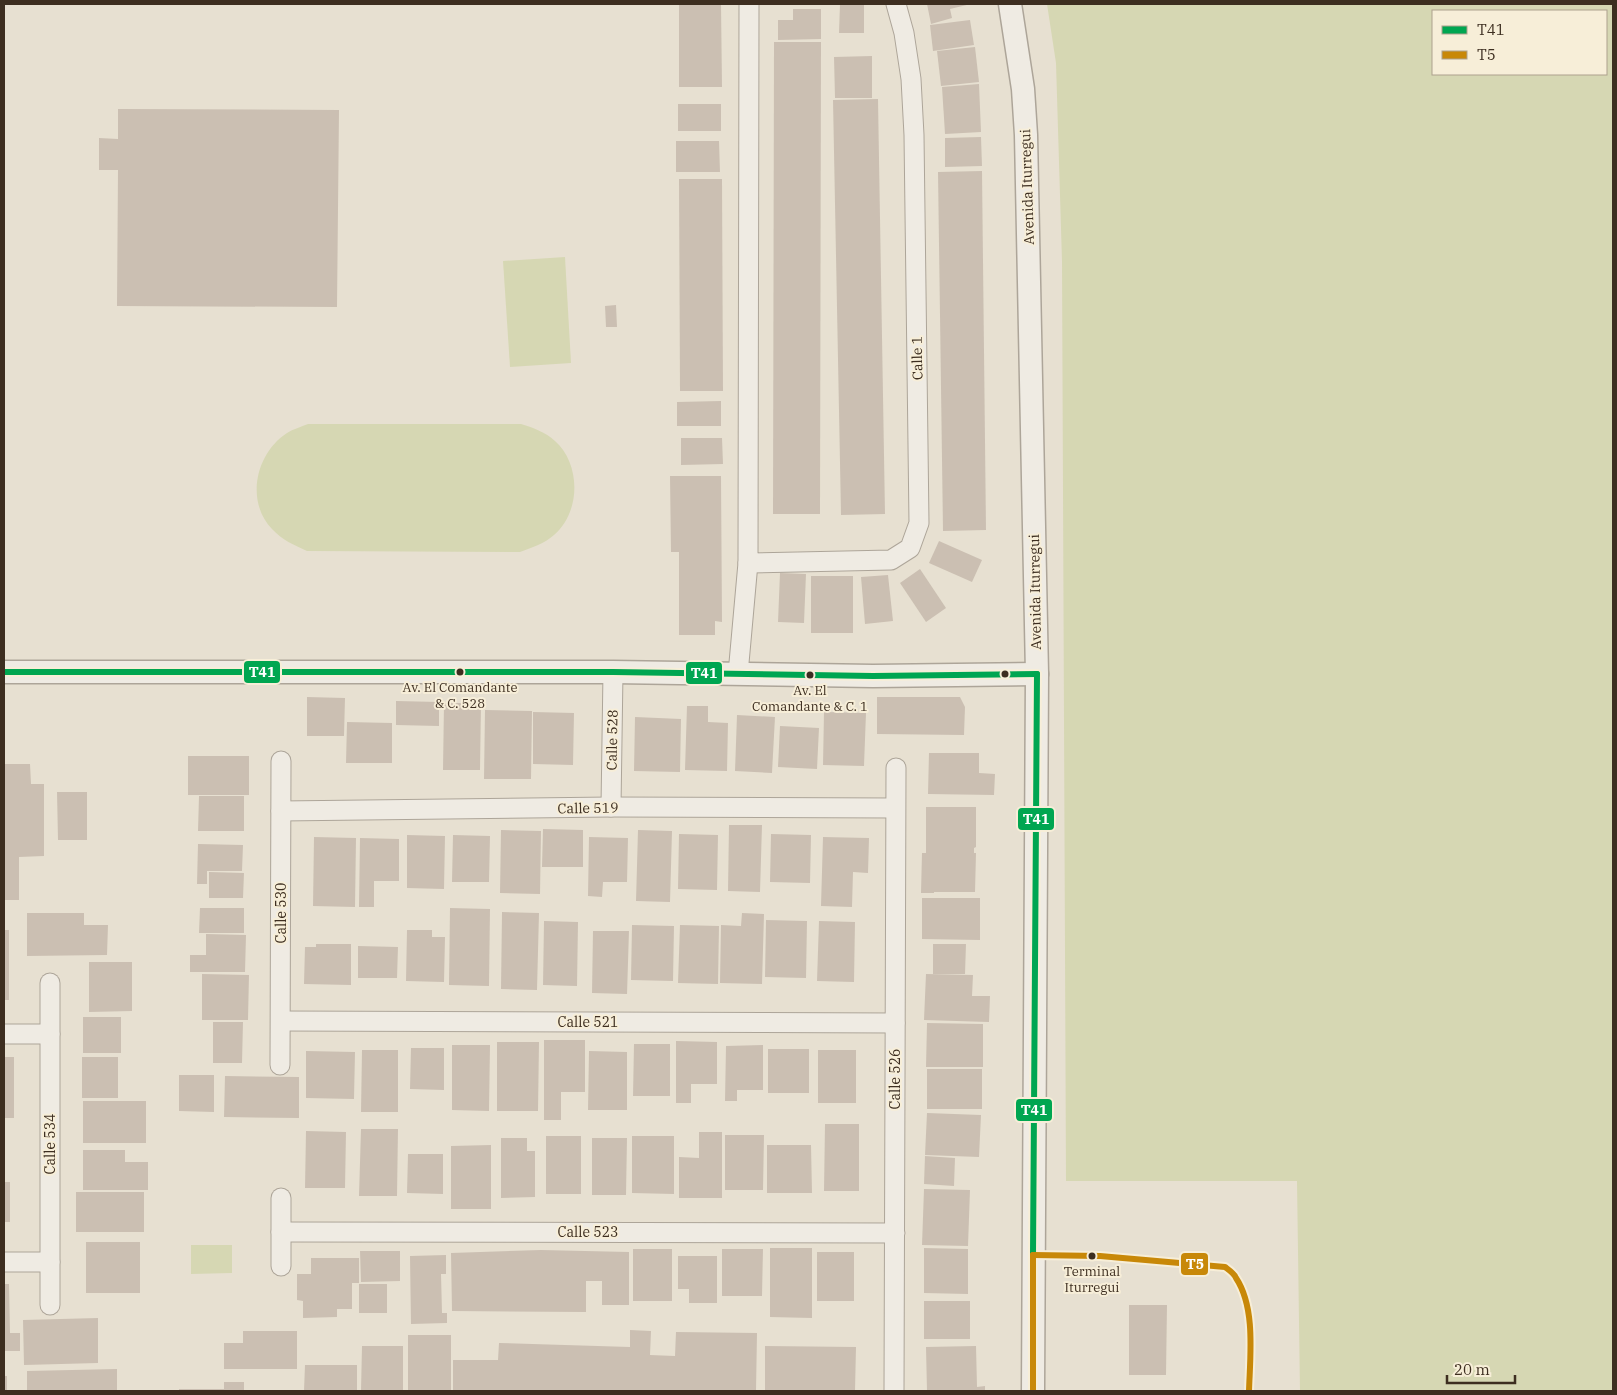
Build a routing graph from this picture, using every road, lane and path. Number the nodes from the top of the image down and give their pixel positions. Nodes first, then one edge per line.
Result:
1 (749, 4) edge
2 (896, 4) edge
3 (1010, 4) edge
4 (748, 563) junction
5 (4, 672) edge
6 (612, 672) junction
7 (738, 674) junction
8 (1037, 674) junction
9 (281, 761) dead end
10 (896, 768) dead end
11 (611, 808) junction
12 (894, 808) junction
13 (281, 811) junction
14 (50, 983) dead end
15 (280, 1021) junction
16 (895, 1023) junction
17 (4, 1034) edge
18 (50, 1034) junction
19 (280, 1065) dead end
20 (281, 1198) dead end
21 (281, 1232) junction
22 (896, 1233) junction
23 (4, 1262) edge
24 (50, 1262) junction
25 (281, 1266) dead end
26 (50, 1305) dead end
27 (894, 1391) edge
28 (1033, 1391) edge

1 - 4 street
2 - 4 street, Calle 1
3 - 8 street, Avenida Iturregui
4 - 7 street
5 - 6 street
6 - 7 street
6 - 11 street, Calle 528
7 - 8 street
8 - 28 street, Avenida Iturregui
9 - 13 street, Calle 530
10 - 12 street, Calle 526
11 - 12 street, Calle 519
11 - 13 street, Calle 519
12 - 16 street, Calle 526
13 - 15 street, Calle 530
14 - 18 street, Calle 534
15 - 16 street, Calle 521
15 - 19 street, Calle 530
16 - 22 street, Calle 526
17 - 18 street
18 - 24 street, Calle 534
20 - 21 street
21 - 22 street, Calle 523
21 - 25 street
22 - 27 street, Calle 526
23 - 24 street
24 - 26 street, Calle 534

